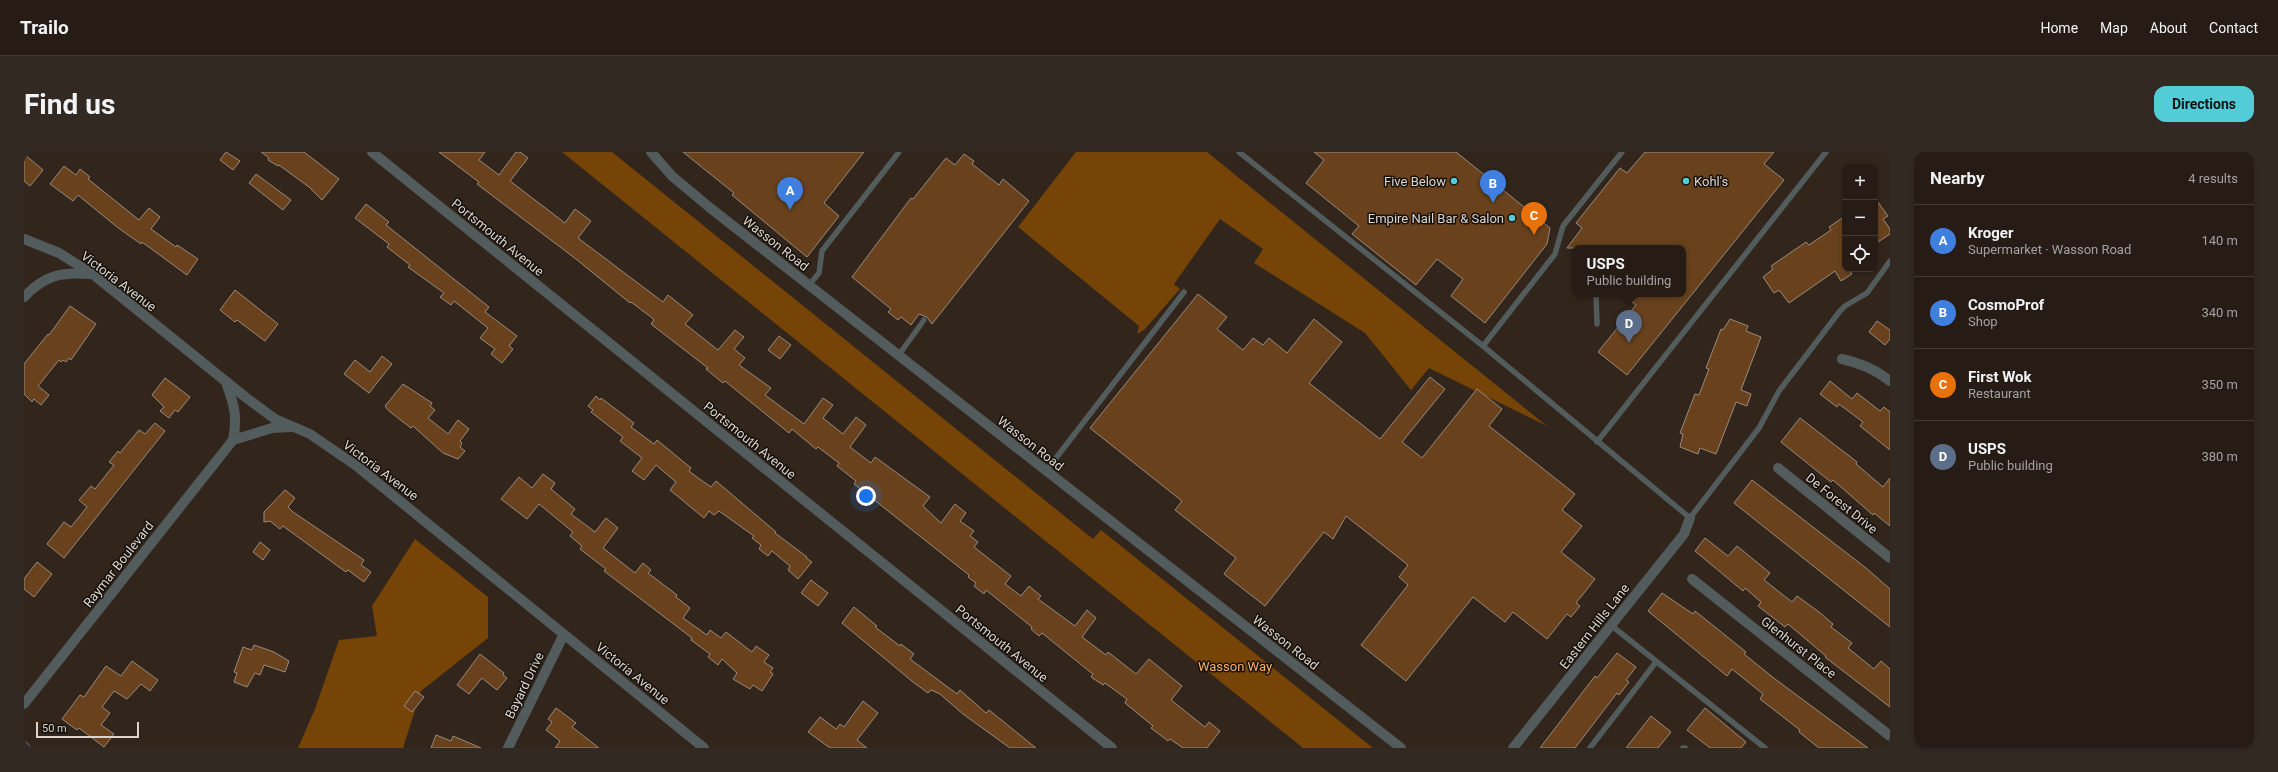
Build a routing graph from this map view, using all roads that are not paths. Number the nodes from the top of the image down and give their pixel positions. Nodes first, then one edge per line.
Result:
1 (372, 152) edge
2 (651, 152) edge
3 (899, 152) edge
4 (1239, 152) edge
5 (1622, 152) edge
6 (1826, 152) edge
7 (24, 239) edge
8 (1890, 261) edge
9 (94, 275) junction
10 (809, 285) junction
11 (1184, 292) dead end
12 (24, 297) edge
13 (1596, 297) edge
14 (924, 320) dead end
15 (1597, 324) dead end
16 (1483, 346) junction
17 (898, 356) junction
18 (1842, 359) dead end
19 (225, 381) junction
20 (1890, 381) edge
21 (292, 427) junction
22 (233, 440) junction
23 (1597, 442) junction
24 (1778, 468) dead end
25 (1045, 471) junction
26 (1690, 518) junction
27 (1890, 558) edge
28 (1692, 579) dead end
29 (1612, 626) junction
30 (564, 634) junction
31 (1656, 662) junction
32 (24, 704) edge
33 (1890, 736) edge
34 (508, 748) edge
35 (704, 748) edge
36 (1112, 748) edge
37 (1401, 748) edge
38 (1513, 748) edge
39 (1590, 748) edge
40 (1765, 748) edge

1 - 36 street, Portsmouth Avenue
2 - 10 street, Wasson Road
3 - 10 lane
4 - 16 lane
5 - 16 lane
6 - 23 lane
7 - 9 street, Victoria Avenue
8 - 26 lane
9 - 12 street
9 - 19 street, Victoria Avenue
10 - 17 street, Wasson Road
11 - 25 lane
13 - 15 lane
14 - 17 lane
16 - 23 lane
17 - 25 street, Wasson Road
18 - 20 street
19 - 21 street, Victoria Avenue
19 - 22 street
21 - 22 street
21 - 30 street, Victoria Avenue
22 - 32 street, Raymar Boulevard
23 - 26 lane
24 - 27 street, De Forest Drive
25 - 37 street, Wasson Road
26 - 29 street, Eastern Hills Lane
28 - 33 street, Glenhurst Place
29 - 31 lane
29 - 38 street, Eastern Hills Lane
30 - 34 street, Bayard Drive
30 - 35 street, Victoria Avenue
31 - 39 lane
31 - 40 lane

